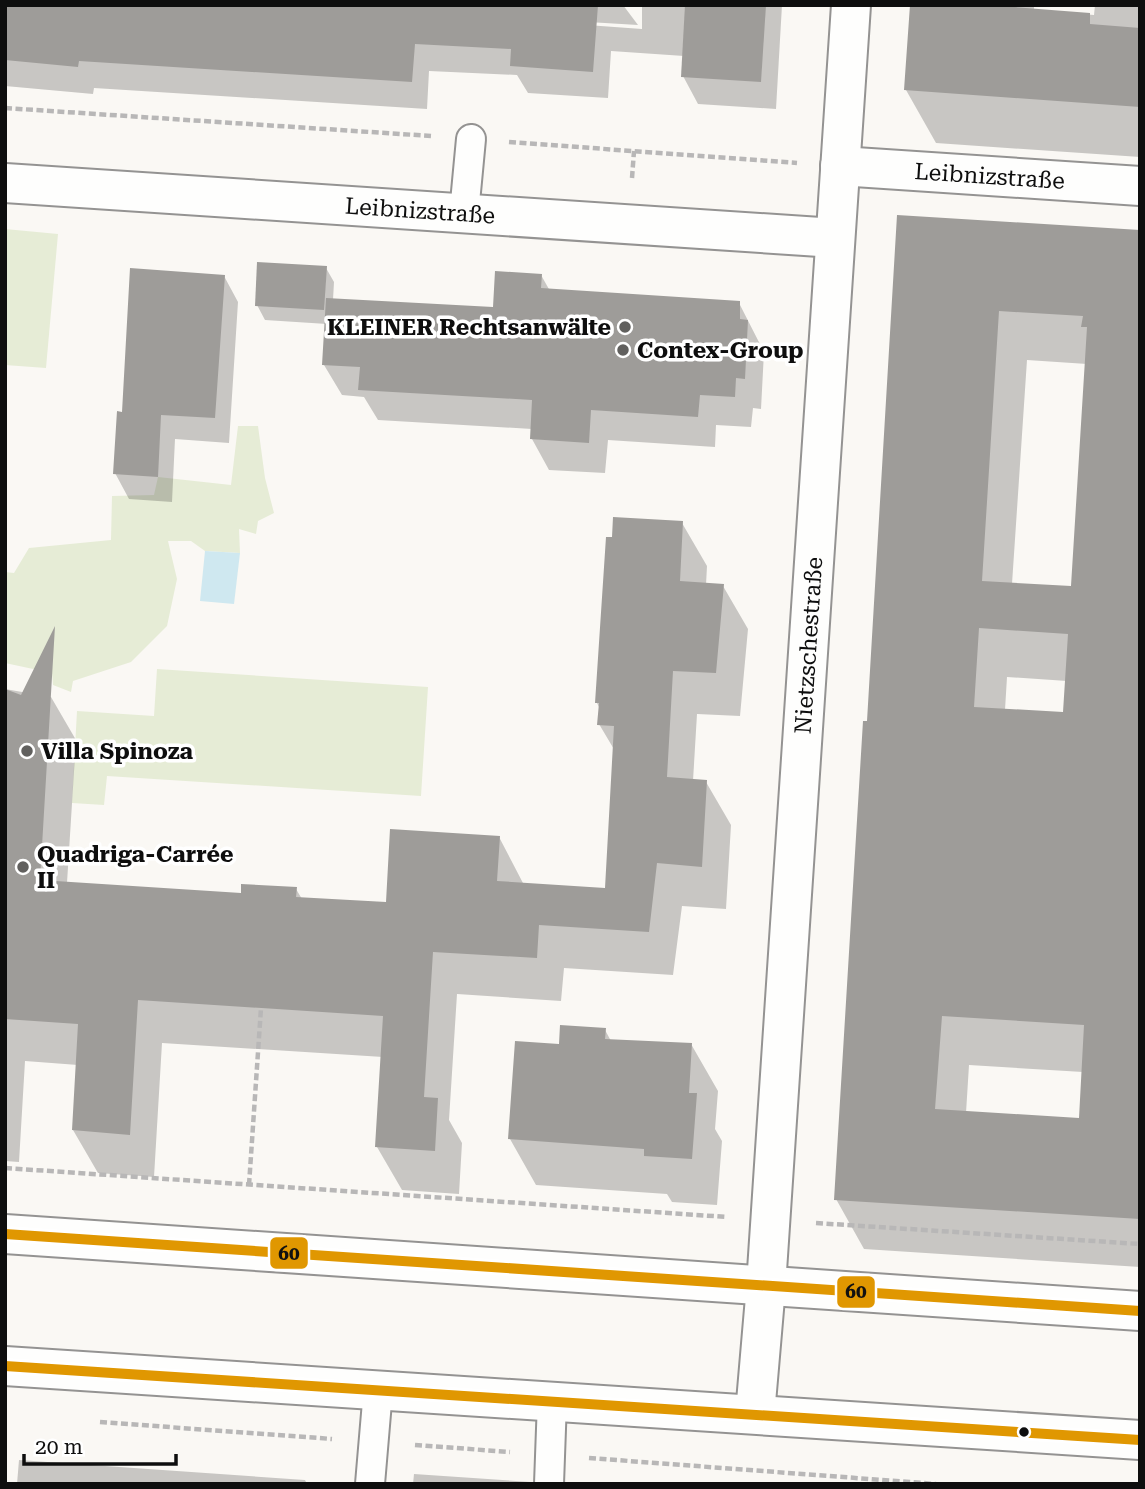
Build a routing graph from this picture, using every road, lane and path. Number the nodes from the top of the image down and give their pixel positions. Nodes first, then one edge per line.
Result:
1 (850, 5) edge
2 (5, 108) edge
3 (471, 139) junction
4 (840, 166) junction
5 (5, 183) edge
6 (1140, 186) edge
7 (464, 213) junction
8 (835, 238) junction
9 (261, 1008) dead end
10 (5, 1168) edge
11 (249, 1185) junction
12 (770, 1220) junction
13 (5, 1234) edge
14 (1140, 1244) edge
15 (766, 1286) junction
16 (1140, 1311) edge
17 (5, 1366) edge
18 (378, 1390) junction
19 (552, 1401) junction
20 (755, 1414) junction
21 (87, 1421) dead end
22 (1140, 1440) edge
23 (373, 1442) junction
24 (549, 1455) junction
25 (370, 1484) edge
26 (549, 1484) edge
27 (936, 1484) edge

1 - 4 street, Nietzschestraße
2 - 3 path
3 - 4 path
3 - 7 lane
4 - 6 street, Leibnizstraße
4 - 8 street, Nietzschestraße
5 - 7 street, Leibnizstraße
7 - 8 street, Leibnizstraße
8 - 12 street, Nietzschestraße
9 - 11 path
10 - 11 path
11 - 12 path
12 - 14 path
12 - 15 street, Nietzschestraße
13 - 15 street
15 - 16 street
15 - 20 street, Nietzschestraße
17 - 18 street
18 - 19 street
18 - 23 lane
19 - 20 street
19 - 24 lane
20 - 22 street
21 - 23 path
23 - 24 path
23 - 25 lane
24 - 26 lane
24 - 27 path

